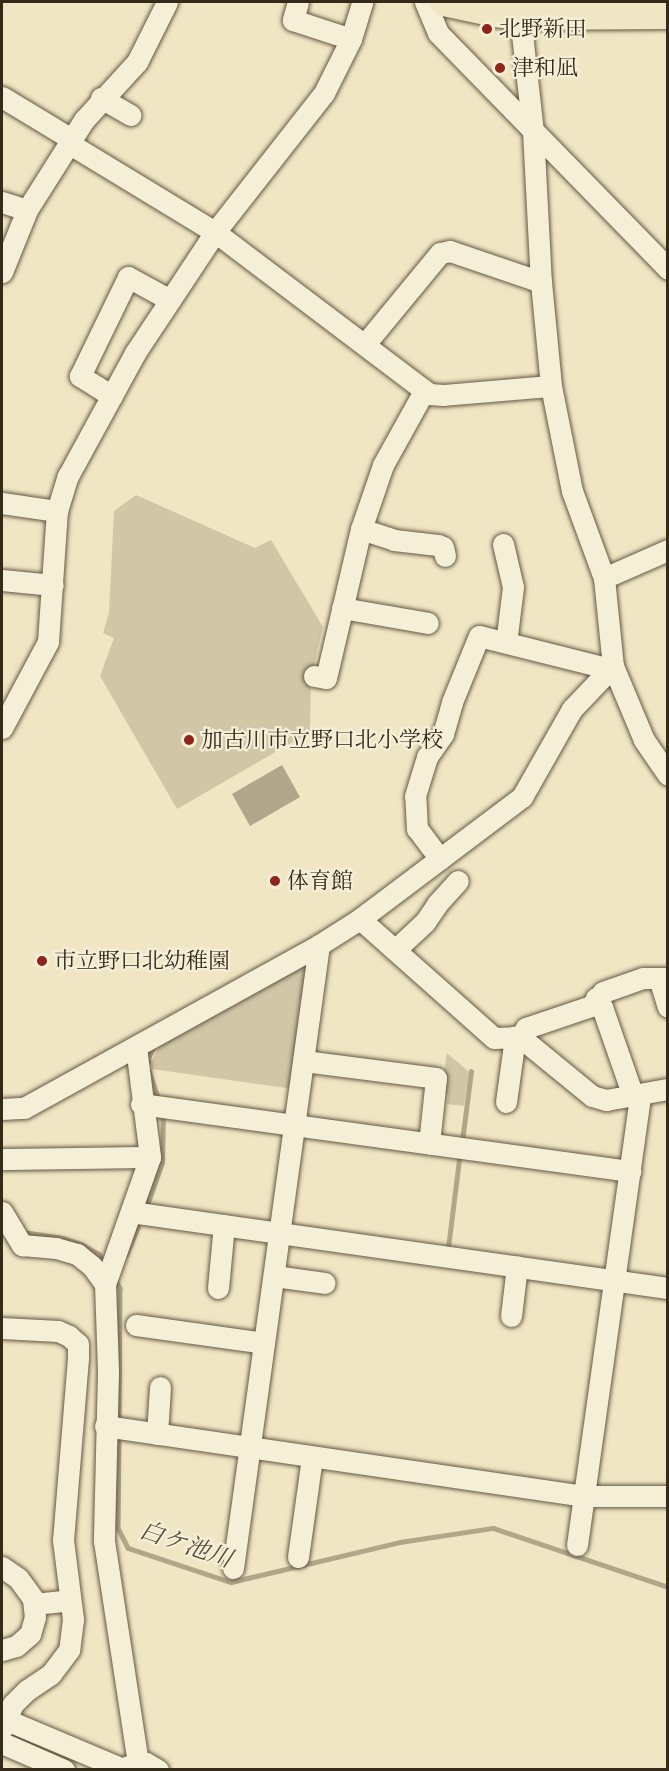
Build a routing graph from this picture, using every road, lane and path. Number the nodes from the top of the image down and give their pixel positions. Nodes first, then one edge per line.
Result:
1 (167, 2) edge
2 (298, 2) edge
3 (362, 2) edge
4 (425, 2) edge
5 (442, 2) edge
6 (668, 15) edge
7 (520, 16) junction
8 (351, 39) junction
9 (2, 98) edge
10 (101, 98) junction
11 (130, 115) dead end
12 (533, 131) junction
13 (72, 142) junction
14 (2, 202) edge
15 (27, 210) junction
16 (215, 232) junction
17 (668, 269) edge
18 (2, 272) edge
19 (541, 282) junction
20 (170, 300) junction
21 (365, 344) junction
22 (551, 386) junction
23 (424, 391) junction
24 (112, 396) junction
25 (2, 503) edge
26 (57, 511) junction
27 (361, 529) junction
28 (503, 544) dead end
29 (668, 550) edge
30 (445, 556) dead end
31 (604, 578) junction
32 (2, 580) edge
33 (53, 585) junction
34 (342, 608) junction
35 (428, 623) dead end
36 (506, 643) junction
37 (613, 666) junction
38 (314, 676) dead end
39 (8, 705) edge
40 (2, 728) edge
41 (668, 775) edge
42 (440, 859) junction
43 (458, 881) dead end
44 (360, 919) junction
45 (319, 945) junction
46 (395, 950) junction
47 (663, 978) edge
48 (596, 998) junction
49 (668, 1007) edge
50 (517, 1037) junction
51 (136, 1047) junction
52 (304, 1061) junction
53 (668, 1089) edge
54 (637, 1096) junction
55 (506, 1102) dead end
56 (141, 1104) junction
57 (2, 1109) edge
58 (295, 1127) junction
59 (429, 1144) junction
60 (150, 1157) junction
61 (2, 1159) edge
62 (630, 1171) junction
63 (131, 1212) junction
64 (224, 1225) junction
65 (9, 1226) edge
66 (280, 1232) junction
67 (517, 1266) junction
68 (274, 1276) junction
69 (614, 1281) junction
70 (325, 1283) dead end
71 (105, 1284) junction
72 (218, 1288) dead end
73 (668, 1288) edge
74 (511, 1316) dead end
75 (136, 1325) dead end
76 (2, 1328) edge
77 (264, 1343) junction
78 (160, 1387) dead end
79 (105, 1426) junction
80 (156, 1434) junction
81 (250, 1448) junction
82 (312, 1457) junction
83 (582, 1496) junction
84 (668, 1496) edge
85 (577, 1545) dead end
86 (298, 1557) dead end
87 (2, 1567) edge
88 (233, 1568) dead end
89 (70, 1600) junction
90 (34, 1604) junction
91 (2, 1650) edge
92 (3, 1722) edge
93 (2, 1743) edge
94 (128, 1767) edge
95 (64, 1770) edge
96 (158, 1770) edge

1 - 10 street
2 - 8 street
3 - 8 street
4 - 12 street
5 - 7 main road
6 - 7 main road
7 - 12 street
8 - 16 street
9 - 13 street
10 - 11 street
10 - 13 street
12 - 17 street
12 - 19 street
13 - 15 street
13 - 16 street
14 - 15 street
15 - 18 street
16 - 20 street
16 - 21 street
19 - 21 street
19 - 22 street
20 - 24 street
20 - 24 street
21 - 23 street
22 - 23 street
22 - 31 street
23 - 27 street
24 - 26 street
25 - 26 street
26 - 33 street
27 - 30 street
27 - 34 street
28 - 36 street
29 - 31 street
31 - 37 street
32 - 33 street
33 - 39 street
34 - 35 street
34 - 38 street
36 - 37 street
36 - 42 street
37 - 41 street
37 - 42 street
39 - 40 street
42 - 44 street
43 - 46 street
44 - 45 street
44 - 46 street
45 - 51 street
45 - 52 street
46 - 50 street
47 - 48 street
47 - 49 street
48 - 50 street
48 - 54 street
50 - 54 street
50 - 55 street
51 - 56 street
51 - 57 street
52 - 58 street
52 - 59 street
53 - 54 street
54 - 62 street
56 - 58 street
56 - 60 street
58 - 59 street
58 - 66 street
59 - 62 street
60 - 61 street
60 - 63 street
62 - 69 street
63 - 64 street
63 - 71 street
64 - 66 street
64 - 72 street
65 - 71 street
66 - 67 street
66 - 68 street
67 - 69 street
67 - 74 street
68 - 70 street
68 - 77 street
69 - 73 street
69 - 83 street
71 - 79 street
75 - 77 street
76 - 89 street
77 - 81 street
78 - 80 street
79 - 80 street
79 - 94 street
80 - 81 street
81 - 82 street
81 - 88 street
82 - 83 street
82 - 86 street
83 - 84 street
83 - 85 street
87 - 90 street
89 - 90 street
89 - 92 street
90 - 91 street
92 - 94 street
93 - 95 street
94 - 96 street

